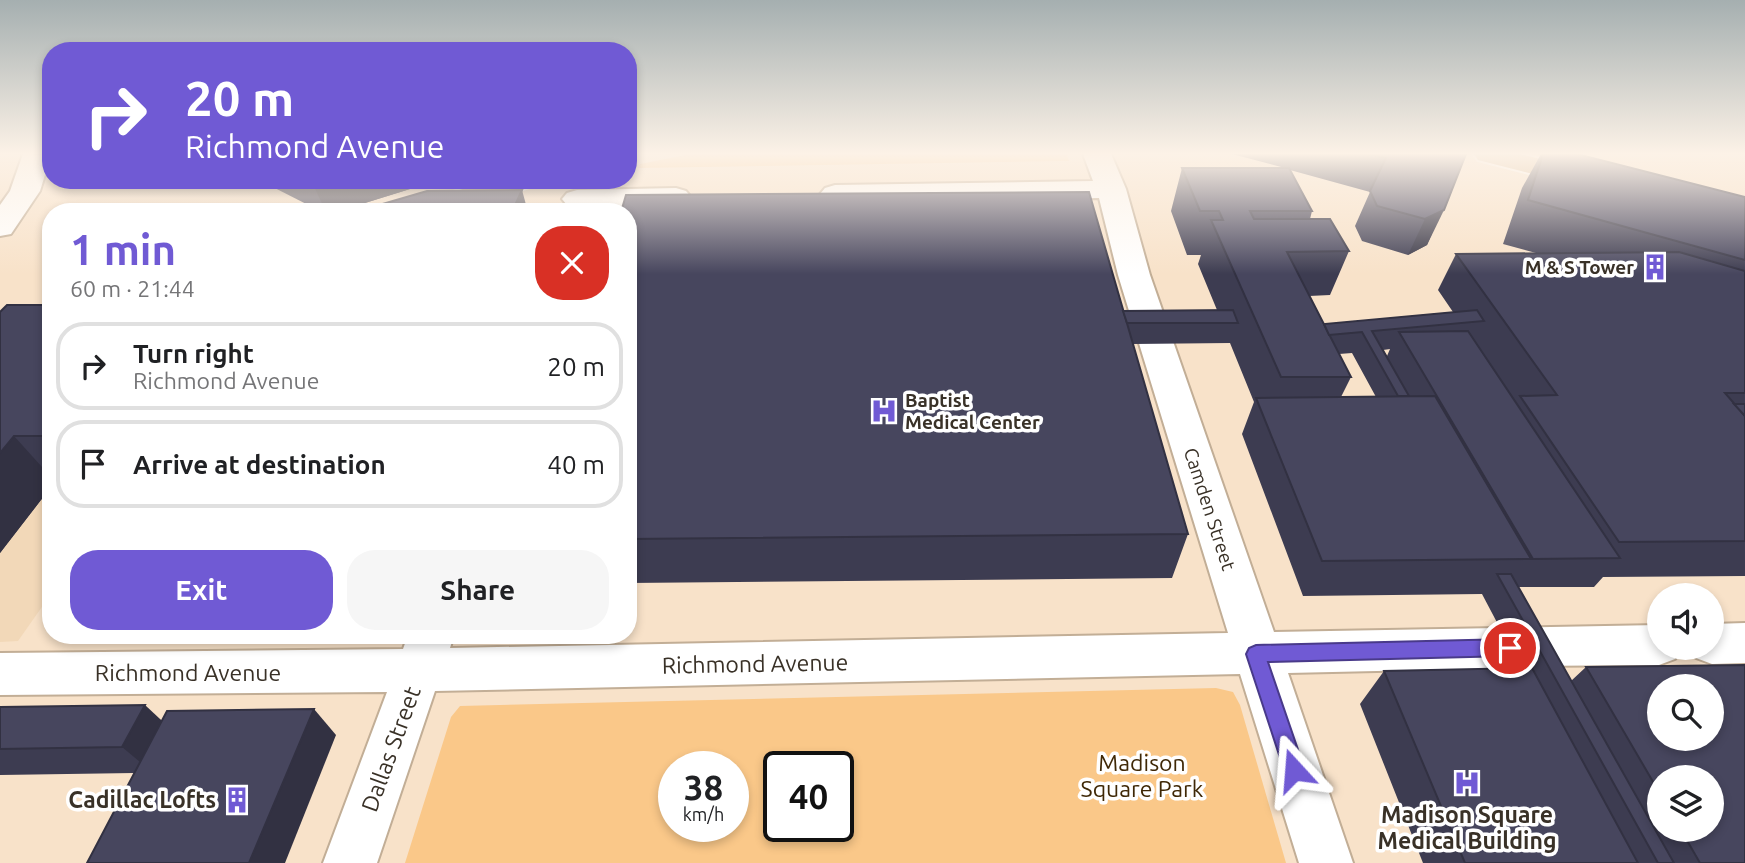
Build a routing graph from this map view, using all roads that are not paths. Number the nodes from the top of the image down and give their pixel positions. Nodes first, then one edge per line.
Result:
1 (23, 194) edge
2 (477, 194) edge
3 (819, 194) edge
4 (1111, 194) edge
5 (810, 195) edge
6 (577, 197) edge
7 (698, 197) edge
8 (449, 203) edge
9 (0, 227) edge
10 (1745, 643) edge
11 (1724, 644) edge
12 (1647, 645) edge
13 (425, 653) edge
14 (1256, 654) junction
15 (0, 674) edge
16 (350, 863) edge
17 (1326, 863) edge

1 - 9 street
2 - 8 main road
3 - 5 street
4 - 14 street, Camden Street
6 - 7 street
10 - 11 street
12 - 14 street, Richmond Avenue
13 - 14 street, Richmond Avenue
13 - 15 street, Richmond Avenue
13 - 16 street, Dallas Street
14 - 17 street, Camden Street

